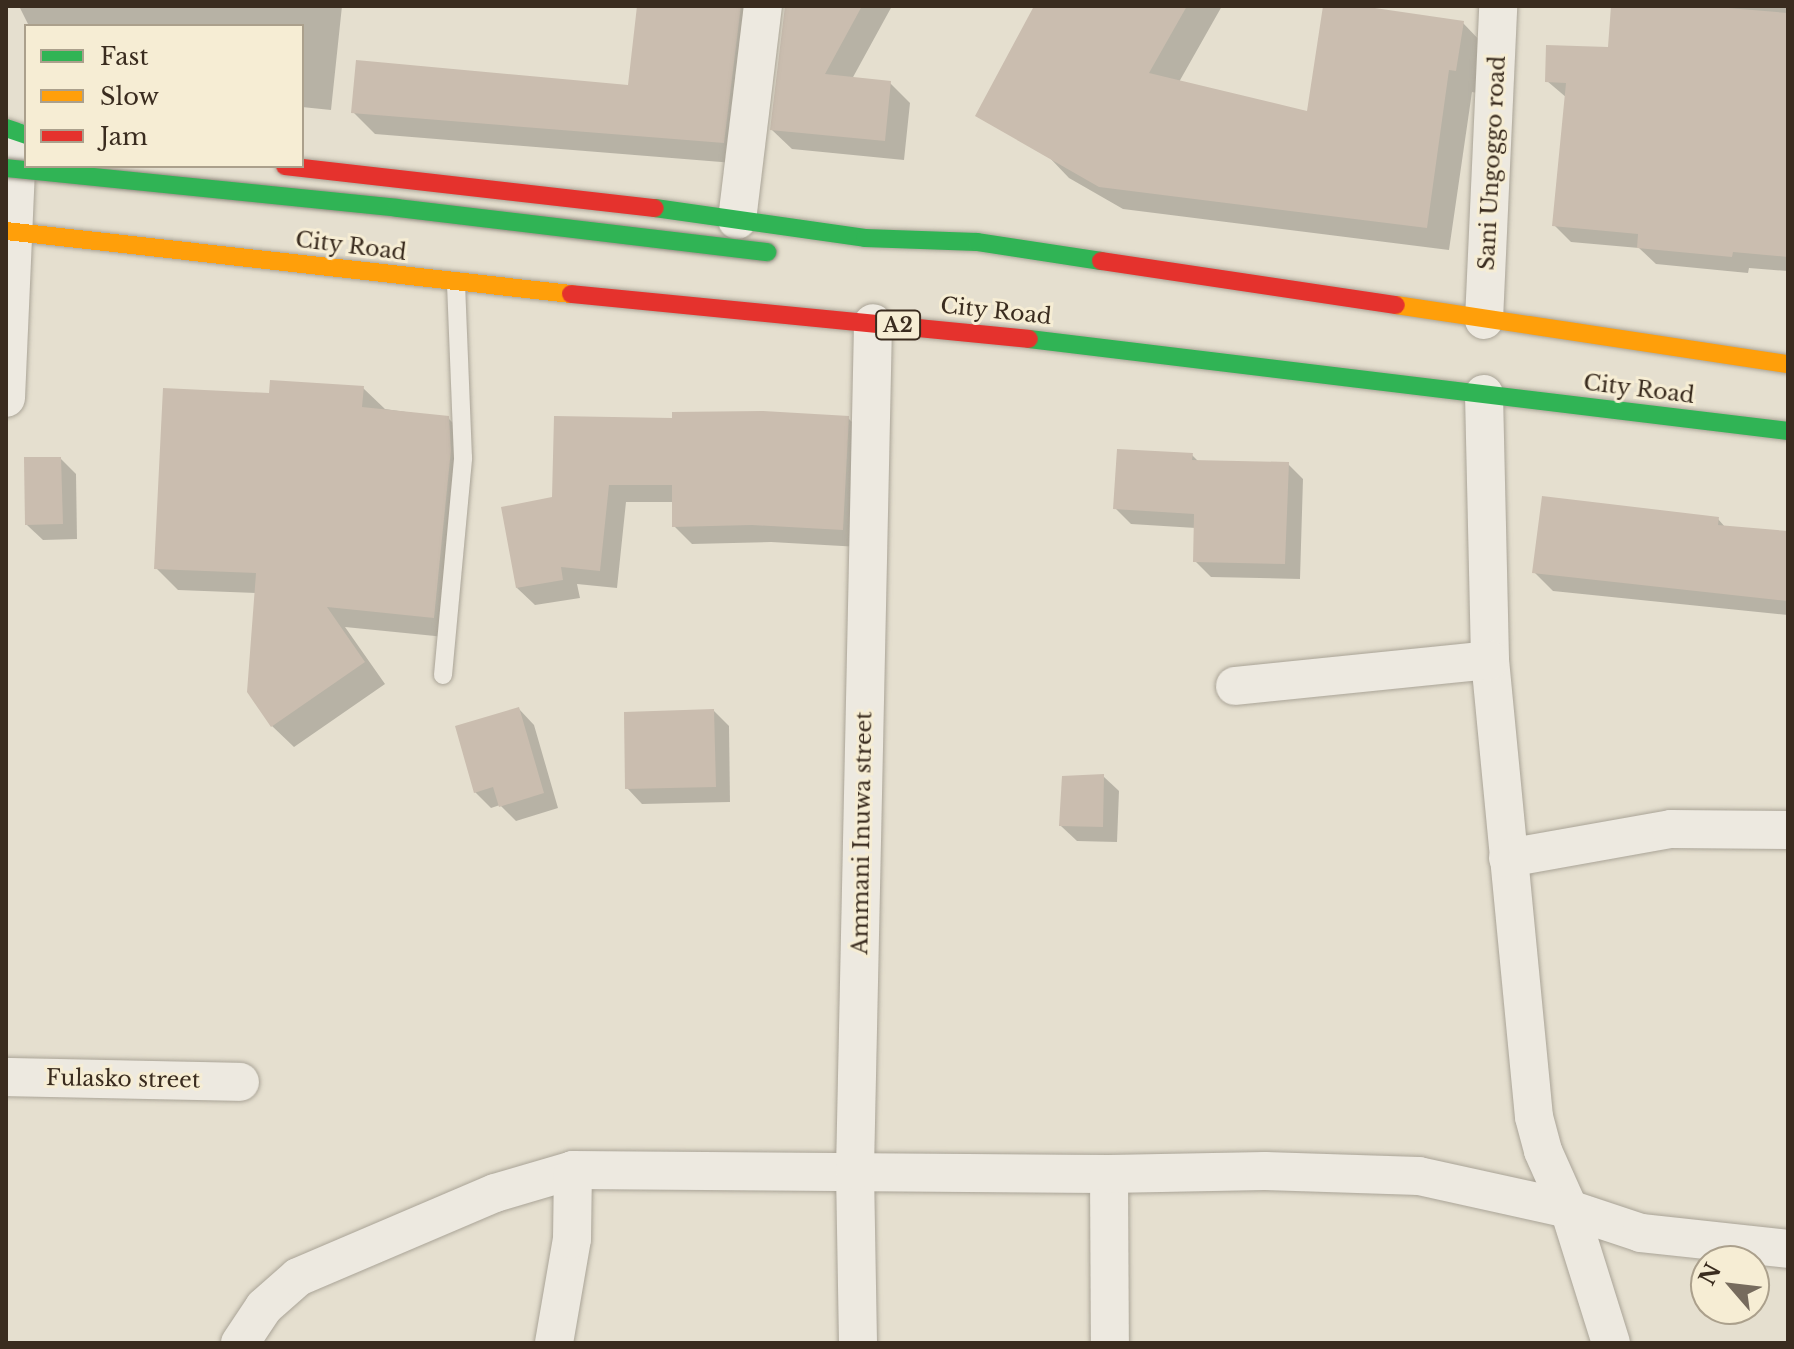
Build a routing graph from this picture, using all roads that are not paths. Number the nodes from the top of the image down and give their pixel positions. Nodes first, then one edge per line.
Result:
1 (763, 6) edge
2 (1498, 6) edge
3 (14, 141) edge
4 (168, 168) edge
5 (304, 168) edge
6 (737, 220) junction
7 (10, 231) edge
8 (865, 238) junction
9 (827, 252) dead end
10 (791, 254) dead end
11 (456, 283) junction
12 (1484, 320) junction
13 (873, 323) junction
14 (1788, 364) edge
15 (1484, 394) junction
16 (6, 398) edge
17 (1788, 431) edge
18 (1490, 660) junction
19 (443, 675) dead end
20 (1235, 686) dead end
21 (1788, 830) edge
22 (1508, 858) junction
23 (6, 1077) edge
24 (240, 1082) dead end
25 (573, 1170) junction
26 (855, 1170) junction
27 (1109, 1174) junction
28 (1569, 1209) junction
29 (1788, 1249) edge
30 (240, 1343) edge
31 (554, 1343) edge
32 (858, 1343) edge
33 (1110, 1343) edge
34 (1611, 1343) edge

1 - 6 street
2 - 12 street, Sani Ungoggo road
3 - 7 street
4 - 10 highway, bridge
5 - 6 highway, City Road
6 - 8 highway, City Road
7 - 11 highway, City Road / A2
7 - 16 street
8 - 9 highway
8 - 12 highway, City Road
11 - 13 highway, City Road / A2
11 - 19 lane
12 - 14 highway, City Road
13 - 15 highway, City Road / A2
13 - 26 street, Ammani Inuwa street
15 - 17 highway, City Road / A2
15 - 18 street
18 - 20 street
18 - 22 street
21 - 22 street
22 - 28 street
23 - 24 street, Fulasko street
25 - 26 street
25 - 30 street
25 - 31 street
26 - 27 street
26 - 32 street, Ammani Inuwa street
27 - 28 street
27 - 33 street
28 - 29 street
28 - 34 street

